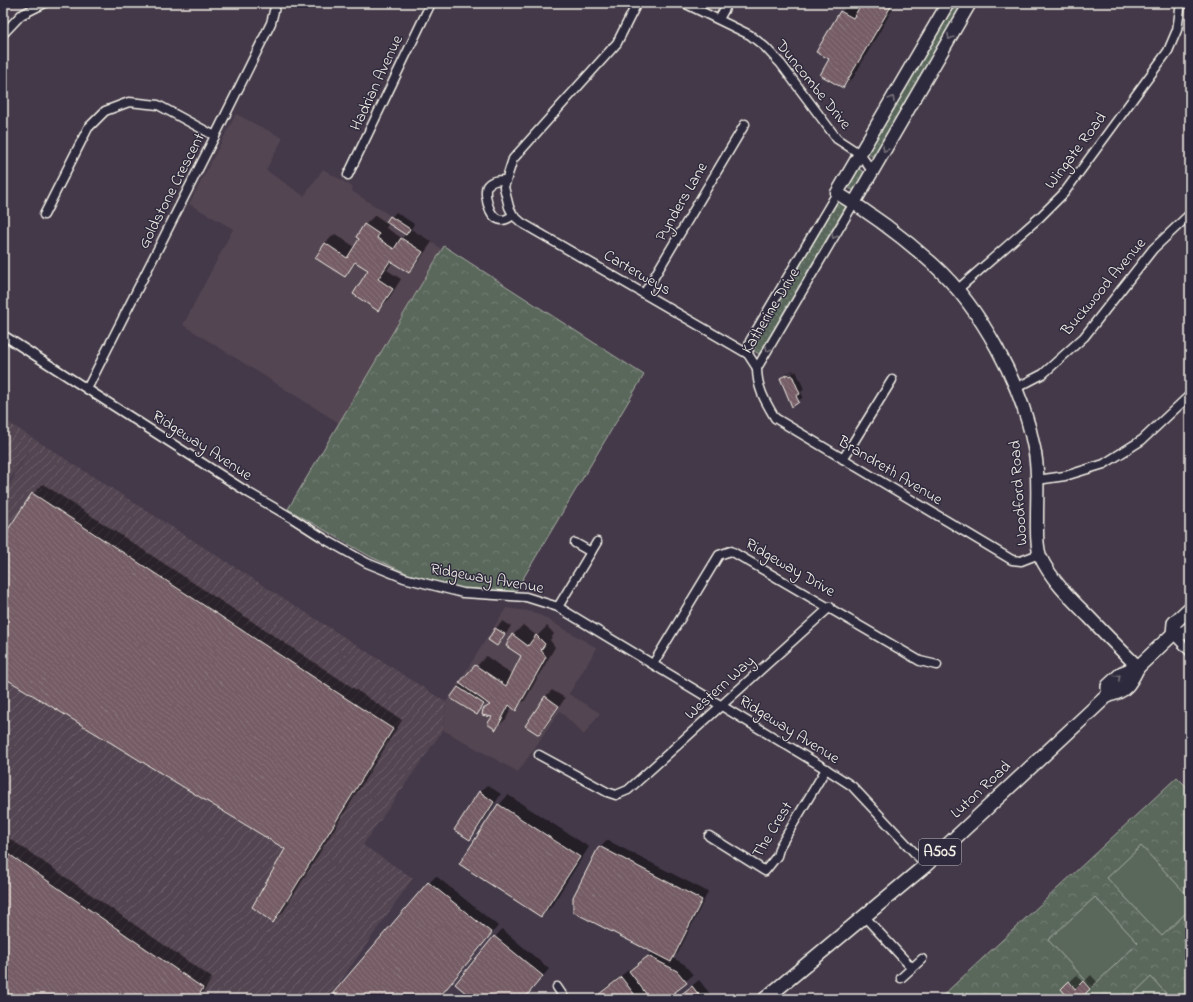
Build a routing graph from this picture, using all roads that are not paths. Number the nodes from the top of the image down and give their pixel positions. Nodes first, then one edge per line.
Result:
1 (45, 3) edge
2 (276, 3) edge
3 (431, 3) edge
4 (637, 3) edge
5 (684, 3) edge
6 (728, 3) edge
7 (948, 3) edge
8 (970, 3) edge
9 (1181, 3) edge
10 (719, 19) junction
11 (3, 34) edge
12 (745, 124) dead end
13 (215, 136) junction
14 (860, 154) junction
15 (872, 171) junction
16 (348, 176) dead end
17 (505, 180) junction
18 (836, 193) junction
19 (854, 203) junction
20 (1190, 214) edge
21 (513, 215) junction
22 (44, 216) dead end
23 (957, 290) junction
24 (644, 294) junction
25 (3, 335) edge
26 (748, 354) junction
27 (757, 368) junction
28 (892, 380) dead end
29 (1016, 388) junction
30 (87, 389) junction
31 (1190, 395) edge
32 (843, 459) junction
33 (1037, 480) junction
34 (597, 542) dead end
35 (575, 543) dead end
36 (591, 552) junction
37 (1040, 554) junction
38 (558, 607) junction
39 (830, 607) junction
40 (1190, 608) edge
41 (1190, 628) edge
42 (1173, 634) junction
43 (1190, 652) edge
44 (653, 664) junction
45 (937, 665) dead end
46 (1138, 667) junction
47 (722, 706) junction
48 (539, 755) dead end
49 (826, 769) junction
50 (709, 836) dead end
51 (926, 865) junction
52 (864, 916) junction
53 (922, 959) dead end
54 (912, 968) junction
55 (901, 978) dead end
56 (557, 987) dead end
57 (565, 999) edge
58 (765, 999) edge

1 - 11 street
2 - 13 street, Goldstone Crescent
3 - 16 street, Hadrian Avenue
4 - 17 street
5 - 10 street, Duncombe Drive
6 - 10 street
14 -> 7 street, Katherine Drive
8 -> 15 street, Katherine Drive
9 - 23 street, Wingate Road
10 - 14 street, Duncombe Drive
12 - 24 street, Pynders Lane
13 - 22 street
13 - 30 street, Goldstone Crescent
14 - 15 street, Duncombe Drive
14 - 18 street, Katherine Drive
15 - 19 street, Katherine Drive
17 - 21 street
17 - 21 street
18 - 19 street
18 - 26 street, Katherine Drive
19 - 23 street, Woodford Road
19 -> 27 street, Katherine Drive
20 - 29 street, Buckwood Avenue
21 - 24 street, Carterweys
23 - 29 street, Woodford Road
24 - 26 street, Carterweys
25 - 30 street, Ridgeway Avenue
26 - 27 street, Katherine Drive
27 - 32 street, Brandreth Avenue
28 - 32 street
29 - 33 street, Woodford Road
30 - 38 street, Ridgeway Avenue
31 - 33 street
32 - 37 street, Brandreth Avenue
33 - 37 street, Woodford Road
34 - 36 street
35 - 36 street
36 - 38 street
37 - 46 street, Woodford Road
38 - 44 street, Ridgeway Avenue
39 - 44 street, Ridgeway Drive
39 - 45 street, Ridgeway Drive
39 - 47 street, Western Way
40 - 42 main road, Luton Road / A505
41 - 42 main road, Luton Road / A505
42 - 43 street
42 - 46 main road, Luton Road / A505
44 - 47 street, Ridgeway Avenue
46 - 51 main road, Luton Road / A505
47 - 48 street, Western Way
47 - 49 street, Ridgeway Avenue
49 - 50 street, The Crest
49 - 51 street, Ridgeway Avenue
51 - 52 main road, Luton Road / A505
52 - 54 street
52 - 58 main road, Luton Road / A505
53 - 54 street
54 - 55 street
56 - 57 street

